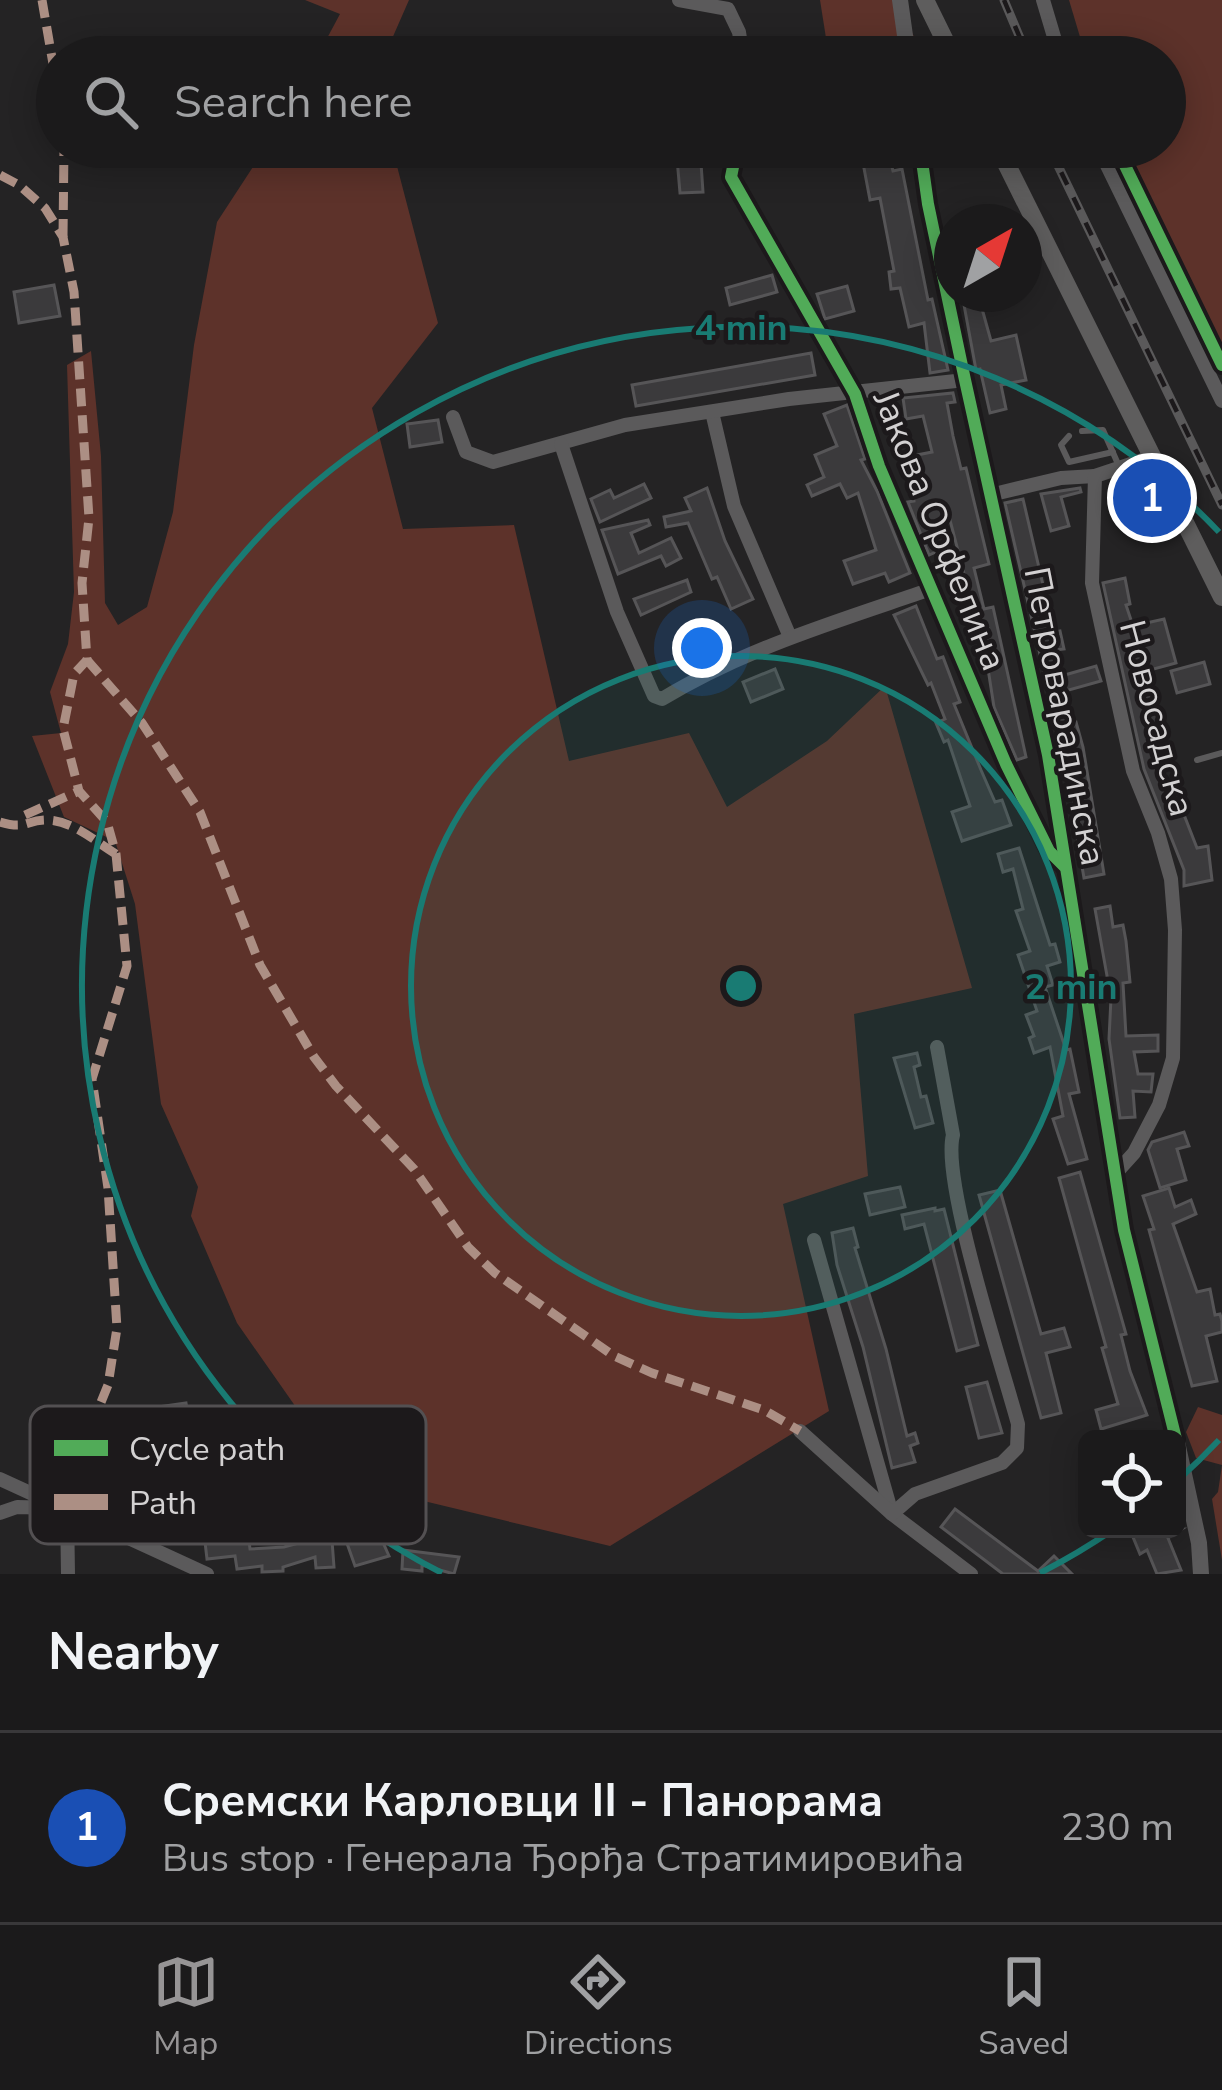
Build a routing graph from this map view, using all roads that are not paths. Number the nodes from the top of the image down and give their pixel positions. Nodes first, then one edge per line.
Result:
1 (679, 0) edge
2 (900, 0) edge
3 (926, 0) edge
4 (1043, 0) edge
5 (740, 36) edge
6 (905, 36) edge
7 (943, 36) edge
8 (1054, 36) edge
9 (732, 168) edge
10 (923, 168) edge
11 (1008, 168) edge
12 (1108, 168) edge
13 (965, 380) junction
14 (855, 394) junction
15 (1222, 401) edge
16 (712, 412) junction
17 (453, 417) dead end
18 (1082, 431) dead end
19 (1069, 436) dead end
20 (561, 444) junction
21 (1113, 452) junction
22 (1152, 457) junction
23 (1120, 467) junction
24 (1094, 476) junction
25 (990, 495) junction
26 (931, 589) junction
27 (1222, 597) edge
28 (790, 637) junction
29 (1222, 753) edge
30 (1197, 760) dead end
31 (1068, 871) junction
32 (938, 1047) dead end
33 (1115, 1174) junction
34 (814, 1240) dead end
35 (1174, 1430) edge
36 (800, 1431) dead end
37 (0, 1479) edge
38 (1186, 1483) edge
39 (30, 1492) edge
40 (30, 1507) edge
41 (0, 1513) edge
42 (892, 1514) junction
43 (68, 1544) edge
44 (143, 1544) edge
45 (68, 1574) edge
46 (206, 1574) edge
47 (970, 1574) edge
48 (1201, 1574) edge

1 - 5 street
2 - 6 street
3 - 7 main road
4 - 8 street
9 - 14 street, Јакова Орфелина
10 - 13 street, Петроварадинска
11 - 22 main road
12 - 15 street
13 - 14 street
13 - 25 street, Петроварадинска
14 - 16 street
14 - 26 street, Јакова Орфелина
16 - 20 street
16 - 28 street
17 - 20 street
18 - 21 lane
19 - 21 lane
20 - 28 street
21 - 23 lane
22 - 23 street
22 - 27 main road
23 - 24 street
24 - 25 street
24 - 33 street, Новосадска
25 - 31 street, Петроварадинска
26 - 28 street
26 - 31 street, Јакова Орфелина
29 - 30 lane
31 - 33 street, Петроварадинска
32 - 42 street
33 - 35 street, Петроварадинска
34 - 42 street
36 - 42 street
37 - 39 street
38 - 48 street, Петроварадинска
40 - 41 street
42 - 47 street
43 - 45 street
44 - 46 street

